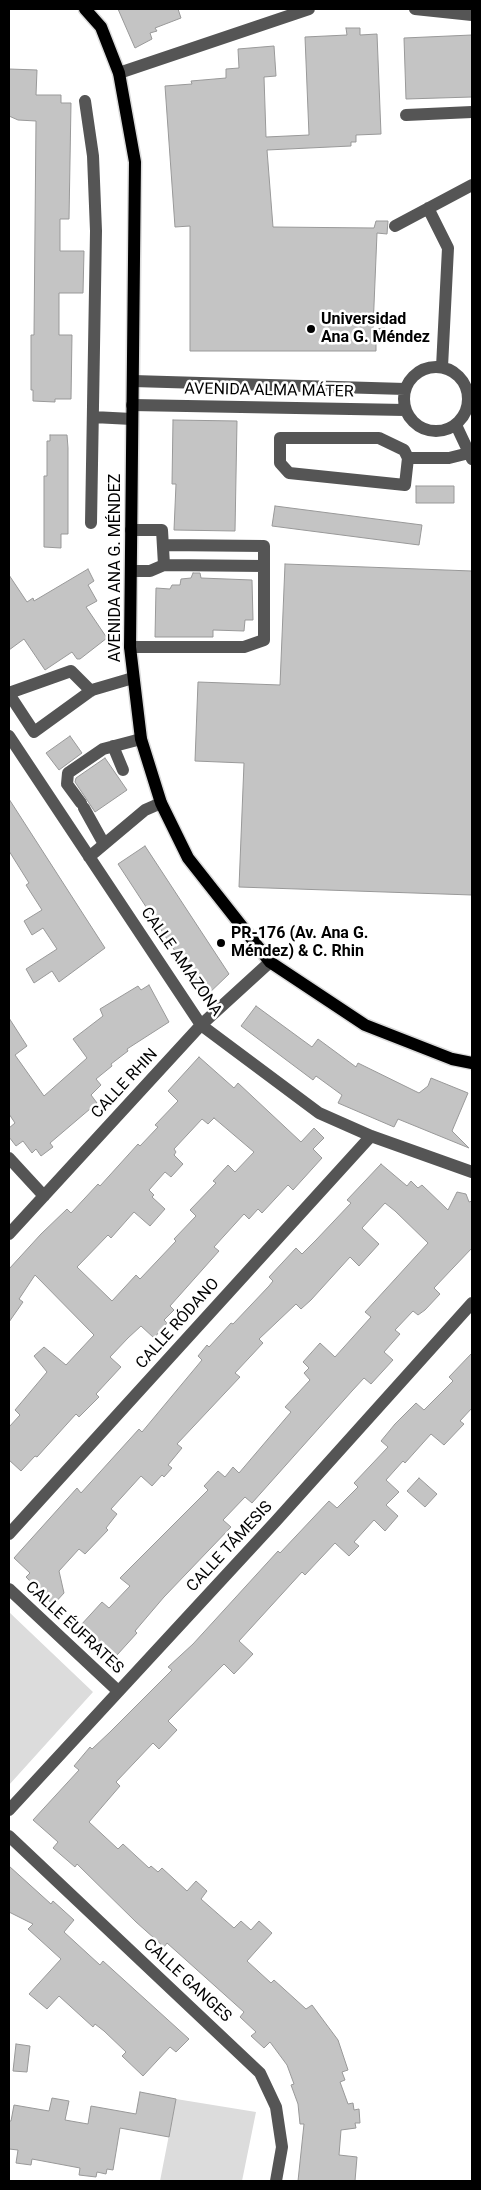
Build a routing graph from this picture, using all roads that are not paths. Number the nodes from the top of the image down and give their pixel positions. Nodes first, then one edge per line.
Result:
1 (86, 9) edge
2 (98, 9) edge
3 (309, 9) edge
4 (415, 9) edge
5 (472, 16) edge
6 (101, 27) junction
7 (119, 73) junction
8 (85, 101) dead end
9 (472, 112) edge
10 (406, 115) dead end
11 (472, 185) edge
12 (428, 208) junction
13 (395, 226) dead end
14 (442, 367) junction
15 (133, 381) junction
16 (405, 389) junction
17 (132, 405) junction
18 (405, 410) junction
19 (93, 418) junction
20 (132, 419) junction
21 (456, 425) junction
22 (471, 456) edge
23 (408, 458) junction
24 (91, 523) dead end
25 (131, 530) junction
26 (164, 545) junction
27 (164, 565) junction
28 (264, 566) junction
29 (131, 571) junction
30 (130, 647) junction
31 (133, 678) junction
32 (91, 691) junction
33 (9, 694) edge
34 (9, 736) edge
35 (141, 739) junction
36 (113, 746) junction
37 (124, 770) dead end
38 (161, 802) junction
39 (104, 844) junction
40 (89, 857) junction
41 (270, 962) junction
42 (201, 1024) junction
43 (472, 1063) edge
44 (371, 1136) junction
45 (9, 1158) edge
46 (472, 1172) edge
47 (44, 1196) junction
48 (9, 1234) edge
49 (472, 1303) edge
50 (9, 1534) edge
51 (9, 1589) edge
52 (118, 1691) junction
53 (9, 1810) edge
54 (9, 1836) edge
55 (276, 2181) edge

1 - 6 main road, AVENIDA ANA G. MÉNDEZ
2 - 6 main road
3 - 7 street
4 - 5 street
6 - 7 main road, AVENIDA ANA G. MÉNDEZ
7 - 15 main road, AVENIDA ANA G. MÉNDEZ
8 - 19 street
9 - 10 street
11 - 12 street
12 - 13 street
12 - 14 street
14 - 16 street
14 - 21 street
15 - 16 street, AVENIDA ALMA MÁTER
15 - 17 main road, AVENIDA ANA G. MÉNDEZ
16 - 18 street
17 - 18 street, AVENIDA ALMA MÁTER
17 - 20 main road, AVENIDA ANA G. MÉNDEZ
18 - 21 street
19 - 20 street
19 - 24 street
20 - 25 main road, AVENIDA ANA G. MÉNDEZ
21 - 22 street
22 - 23 street
23 - 23 street
25 - 26 street
25 - 29 main road, AVENIDA ANA G. MÉNDEZ
26 - 27 street
26 - 28 street
27 - 28 street
27 - 29 street
28 - 30 street
29 - 30 main road, AVENIDA ANA G. MÉNDEZ
30 - 31 main road, AVENIDA ANA G. MÉNDEZ
31 - 32 street
31 - 35 main road, AVENIDA ANA G. MÉNDEZ
32 - 33 street
32 - 33 street
34 - 40 street, CALLE AMAZONA
35 - 36 street
35 - 38 main road, AVENIDA ANA G. MÉNDEZ
36 - 37 street
36 - 39 street
38 - 39 street
38 - 41 main road, AVENIDA ANA G. MÉNDEZ
39 - 40 street
40 - 42 street, CALLE AMAZONA
41 - 42 street, CALLE RHIN
41 - 43 main road, AVENIDA ANA G. MÉNDEZ
42 - 44 street, CALLE AMAZONA
42 - 47 street, CALLE RHIN
44 - 46 street, CALLE AMAZONA
44 - 50 street, CALLE RÓDANO
45 - 47 street
47 - 48 street, CALLE RHIN
49 - 52 street, CALLE TÁMESIS
51 - 52 street, CALLE ÉUFRATES
52 - 53 street, CALLE TÁMESIS
54 - 55 street, CALLE GANGES

